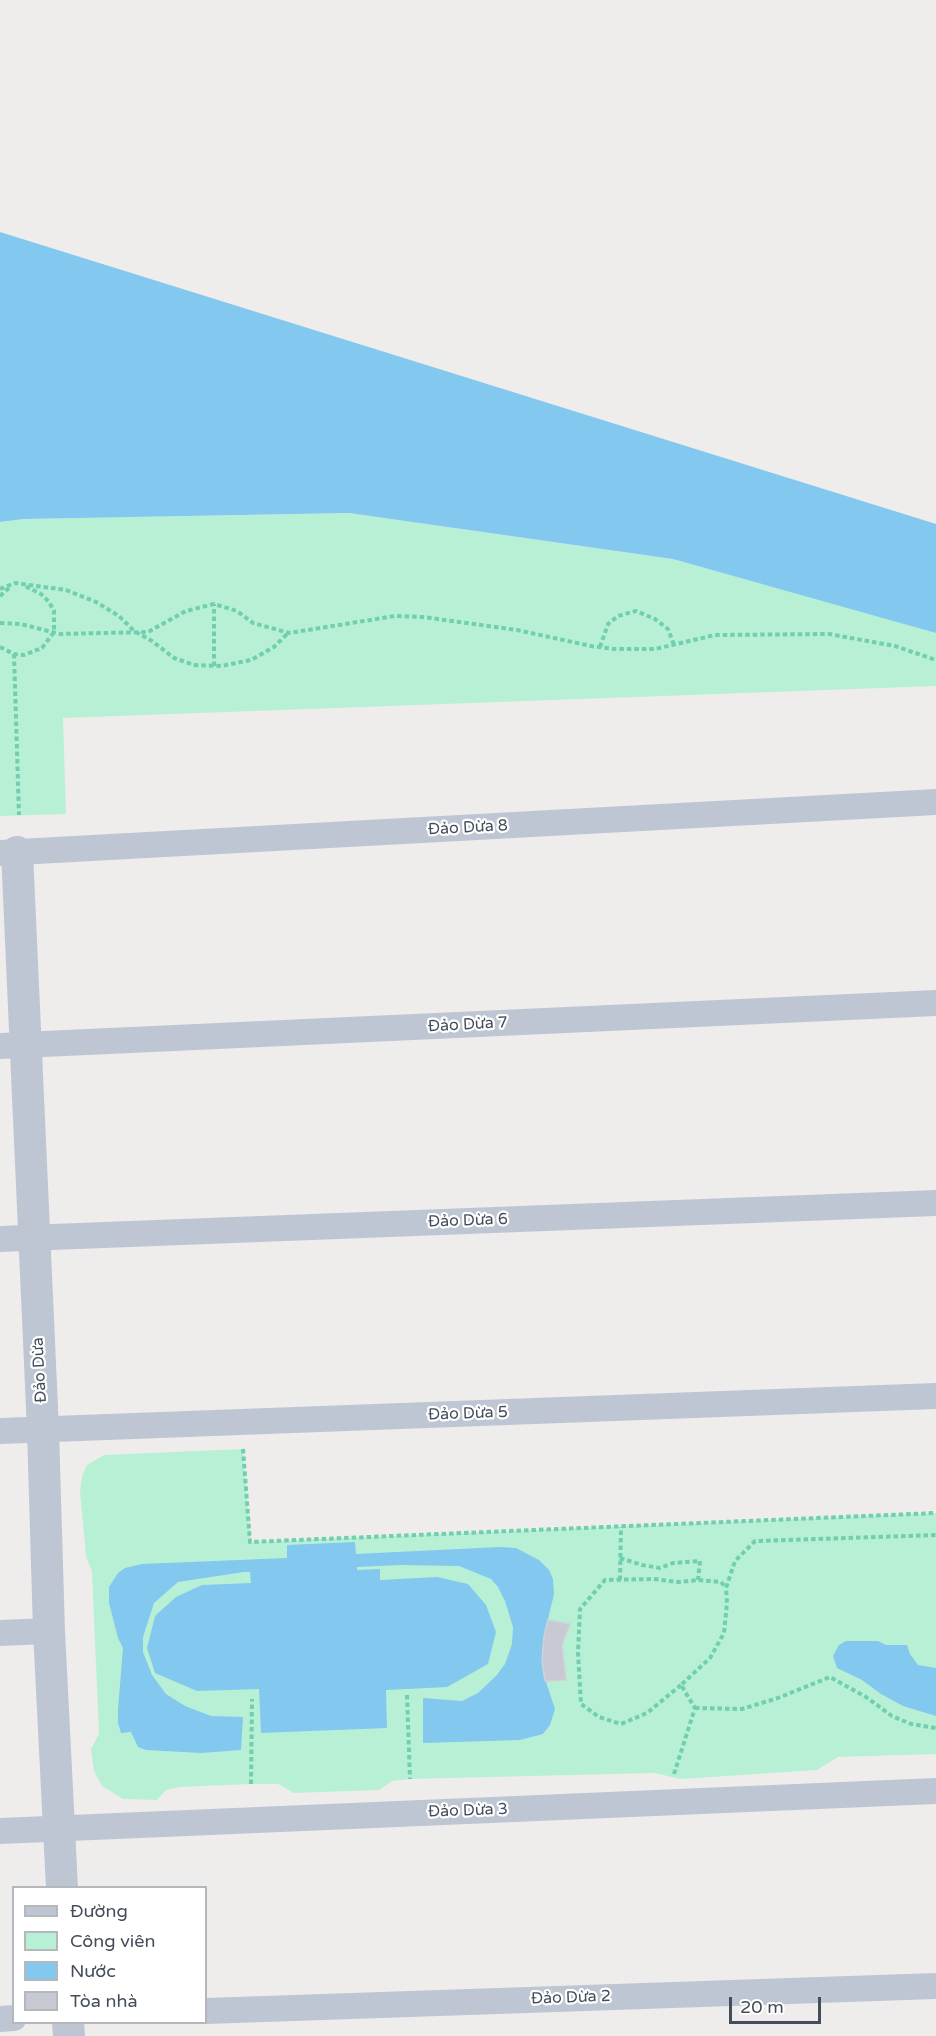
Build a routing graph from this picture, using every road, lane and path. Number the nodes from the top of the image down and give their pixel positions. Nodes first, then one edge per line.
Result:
1 (11, 585) junction
2 (22, 585) junction
3 (0, 590) edge
4 (0, 596) edge
5 (214, 604) junction
6 (0, 623) edge
7 (134, 631) junction
8 (54, 632) junction
9 (289, 633) junction
10 (674, 645) junction
11 (0, 647) edge
12 (600, 647) junction
13 (14, 654) junction
14 (936, 660) edge
15 (213, 666) junction
16 (936, 802) edge
17 (20, 815) dead end
18 (9, 852) edge
19 (936, 1003) edge
20 (13, 1046) edge
21 (936, 1203) edge
22 (34, 1237) junction
23 (0, 1239) edge
24 (936, 1396) edge
25 (43, 1430) junction
26 (0, 1431) edge
27 (243, 1449) dead end
28 (936, 1513) edge
29 (621, 1527) junction
30 (936, 1535) edge
31 (620, 1558) junction
32 (620, 1580) junction
33 (698, 1580) junction
34 (726, 1588) junction
35 (50, 1631) junction
36 (0, 1633) edge
37 (681, 1685) junction
38 (407, 1695) dead end
39 (252, 1699) dead end
40 (695, 1708) junction
41 (936, 1728) edge
42 (673, 1778) dead end
43 (410, 1779) dead end
44 (252, 1784) dead end
45 (936, 1791) edge
46 (60, 1829) junction
47 (0, 1831) edge
48 (62, 1886) edge
49 (936, 1986) edge
50 (207, 2011) edge

1 - 2 path
1 - 3 path
1 - 4 path
2 - 7 path
2 - 8 path
5 - 7 path
5 - 9 path
5 - 15 path
6 - 8 path
7 - 8 path
7 - 15 path
8 - 13 path
9 - 12 path
9 - 15 path
10 - 12 path
10 - 12 path
10 - 14 path
11 - 13 path
13 - 17 path
16 - 18 street, Đảo Dừa 8
18 - 20 street, Đảo Dừa
19 - 20 street, Đảo Dừa 7
20 - 22 street, Đảo Dừa
21 - 22 street, Đảo Dừa 6
22 - 23 street, Đảo Dừa 6
22 - 25 street, Đảo Dừa
24 - 25 street, Đảo Dừa 5
25 - 26 street, Đảo Dừa 5
25 - 35 street, Đảo Dừa
27 - 29 path
28 - 29 path
29 - 31 path
30 - 34 path
31 - 32 path
31 - 33 path
32 - 33 path
32 - 37 path
33 - 34 path
34 - 37 path
35 - 36 street
35 - 46 street, Đảo Dừa
37 - 40 path
38 - 43 path
39 - 44 path
40 - 41 path
40 - 42 path
45 - 46 street, Đảo Dừa 3
46 - 47 street, Đảo Dừa 3
46 - 48 street, Đảo Dừa
49 - 50 street, Đảo Dừa 2

